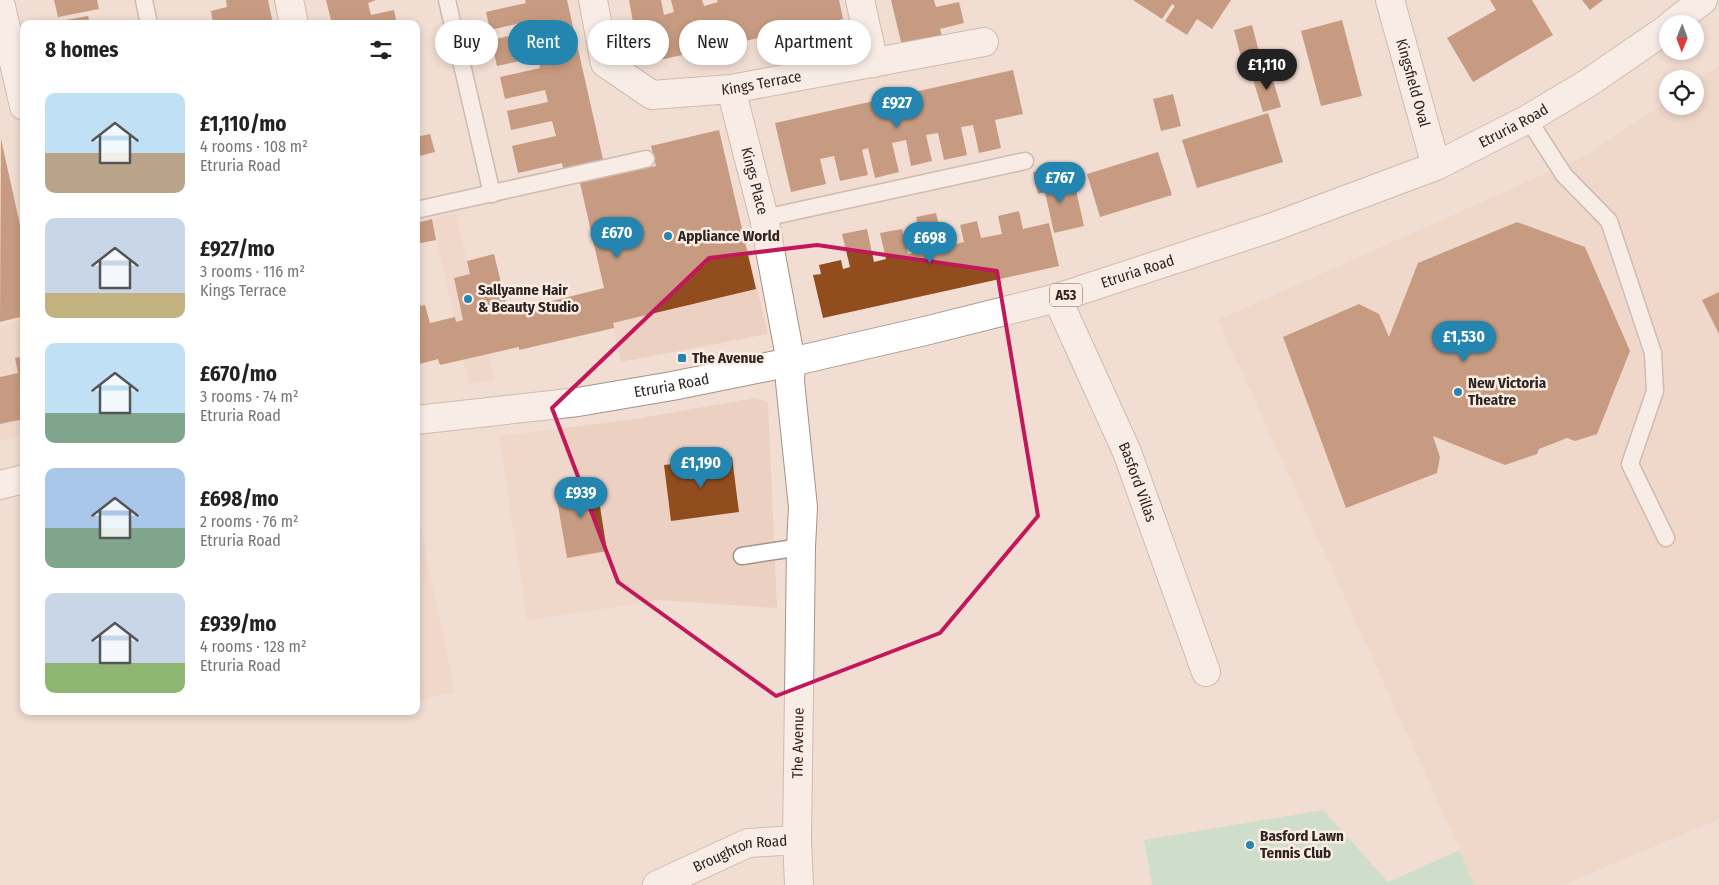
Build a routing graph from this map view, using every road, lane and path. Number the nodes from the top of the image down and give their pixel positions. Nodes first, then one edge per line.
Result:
1 (144, 0) edge
2 (289, 0) edge
3 (448, 0) edge
4 (593, 0) edge
5 (860, 0) edge
6 (1390, 0) edge
7 (1703, 0) edge
8 (0, 2) edge
9 (1684, 15) edge
10 (148, 20) edge
11 (293, 20) edge
12 (1659, 34) edge
13 (984, 42) dead end
14 (874, 63) junction
15 (20, 89) edge
16 (731, 89) junction
17 (1528, 120) junction
18 (646, 159) dead end
19 (1025, 161) dead end
20 (1436, 166) junction
21 (492, 194) junction
22 (420, 209) edge
23 (764, 218) junction
24 (1057, 298) junction
25 (791, 362) junction
26 (420, 420) edge
27 (20, 480) edge
28 (0, 485) edge
29 (1666, 538) dead end
30 (801, 547) junction
31 (742, 556) dead end
32 (1206, 672) dead end
33 (797, 840) junction
34 (657, 885) edge
35 (799, 885) edge

1 - 10 lane
2 - 11 main road
3 - 21 lane
4 - 16 main road, Kings Terrace
5 - 14 main road
6 - 20 main road, Kingsfield Oval
7 - 9 main road
8 - 15 main road
12 - 17 main road, Etruria Road / A53
13 - 14 main road, Kings Terrace
14 - 16 main road, Kings Terrace
16 - 23 main road, Kings Place
17 - 20 main road, Etruria Road / A53
17 - 29 lane
18 - 21 lane
19 - 23 lane
20 - 24 main road, Etruria Road / A53
21 - 22 lane
23 - 25 main road, Kings Place
24 - 25 main road, Etruria Road / A53
24 - 32 main road, Basford Villas
25 - 26 main road, Etruria Road / A53
25 - 30 main road, The Avenue
27 - 28 main road
30 - 31 lane
30 - 33 main road, The Avenue
33 - 34 main road, Broughton Road
33 - 35 main road, The Avenue

